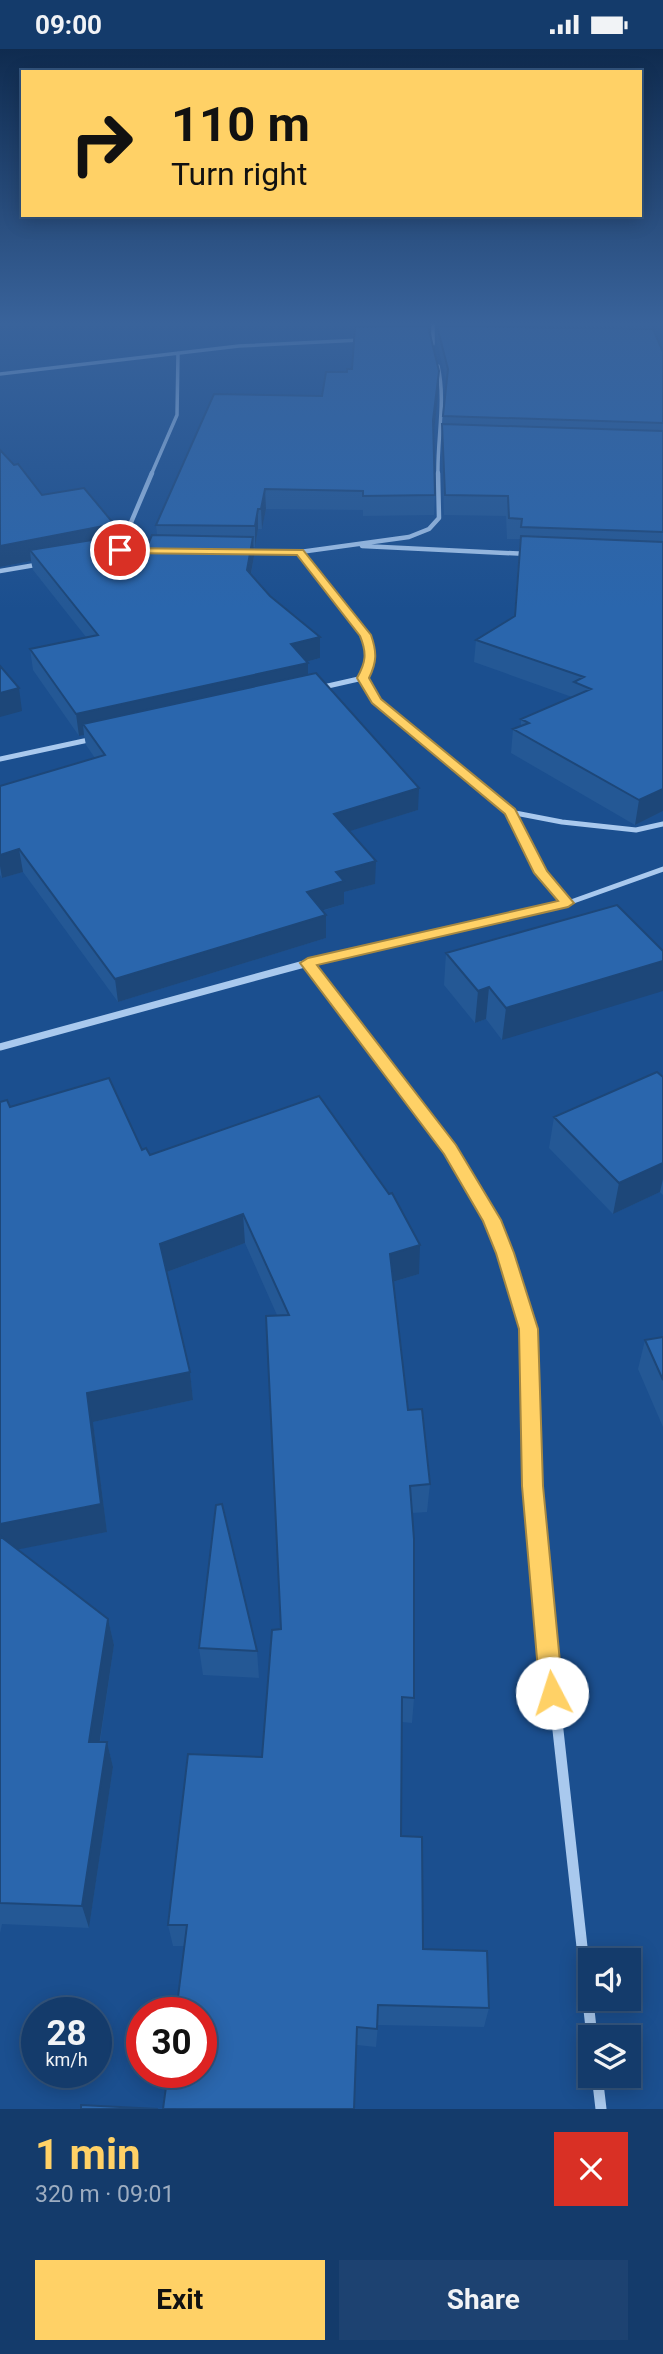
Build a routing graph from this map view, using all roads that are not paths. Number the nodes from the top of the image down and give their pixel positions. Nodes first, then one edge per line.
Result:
1 (176, 417) edge
2 (440, 417) edge
3 (437, 439) junction
4 (450, 440) edge
5 (340, 544) junction
6 (161, 551) edge
7 (230, 551) edge
8 (300, 552) junction
9 (541, 554) edge
10 (53, 562) edge
11 (0, 571) edge
12 (363, 678) junction
13 (309, 690) edge
14 (94, 738) edge
15 (0, 759) edge
16 (510, 812) junction
17 (663, 824) edge
18 (663, 869) edge
19 (568, 903) junction
20 (308, 963) junction
21 (0, 1047) edge
22 (591, 2025) edge
23 (599, 2088) edge
24 (601, 2109) edge

1 - 6 street
2 - 3 street
3 - 4 street
3 - 5 street
5 - 8 street
5 - 9 street
7 - 8 street
8 - 12 street
10 - 11 street
12 - 13 street
12 - 16 street
14 - 15 street
16 - 17 street
16 - 19 street
18 - 19 street
19 - 20 street
20 - 21 street
20 - 22 street
23 - 24 street

